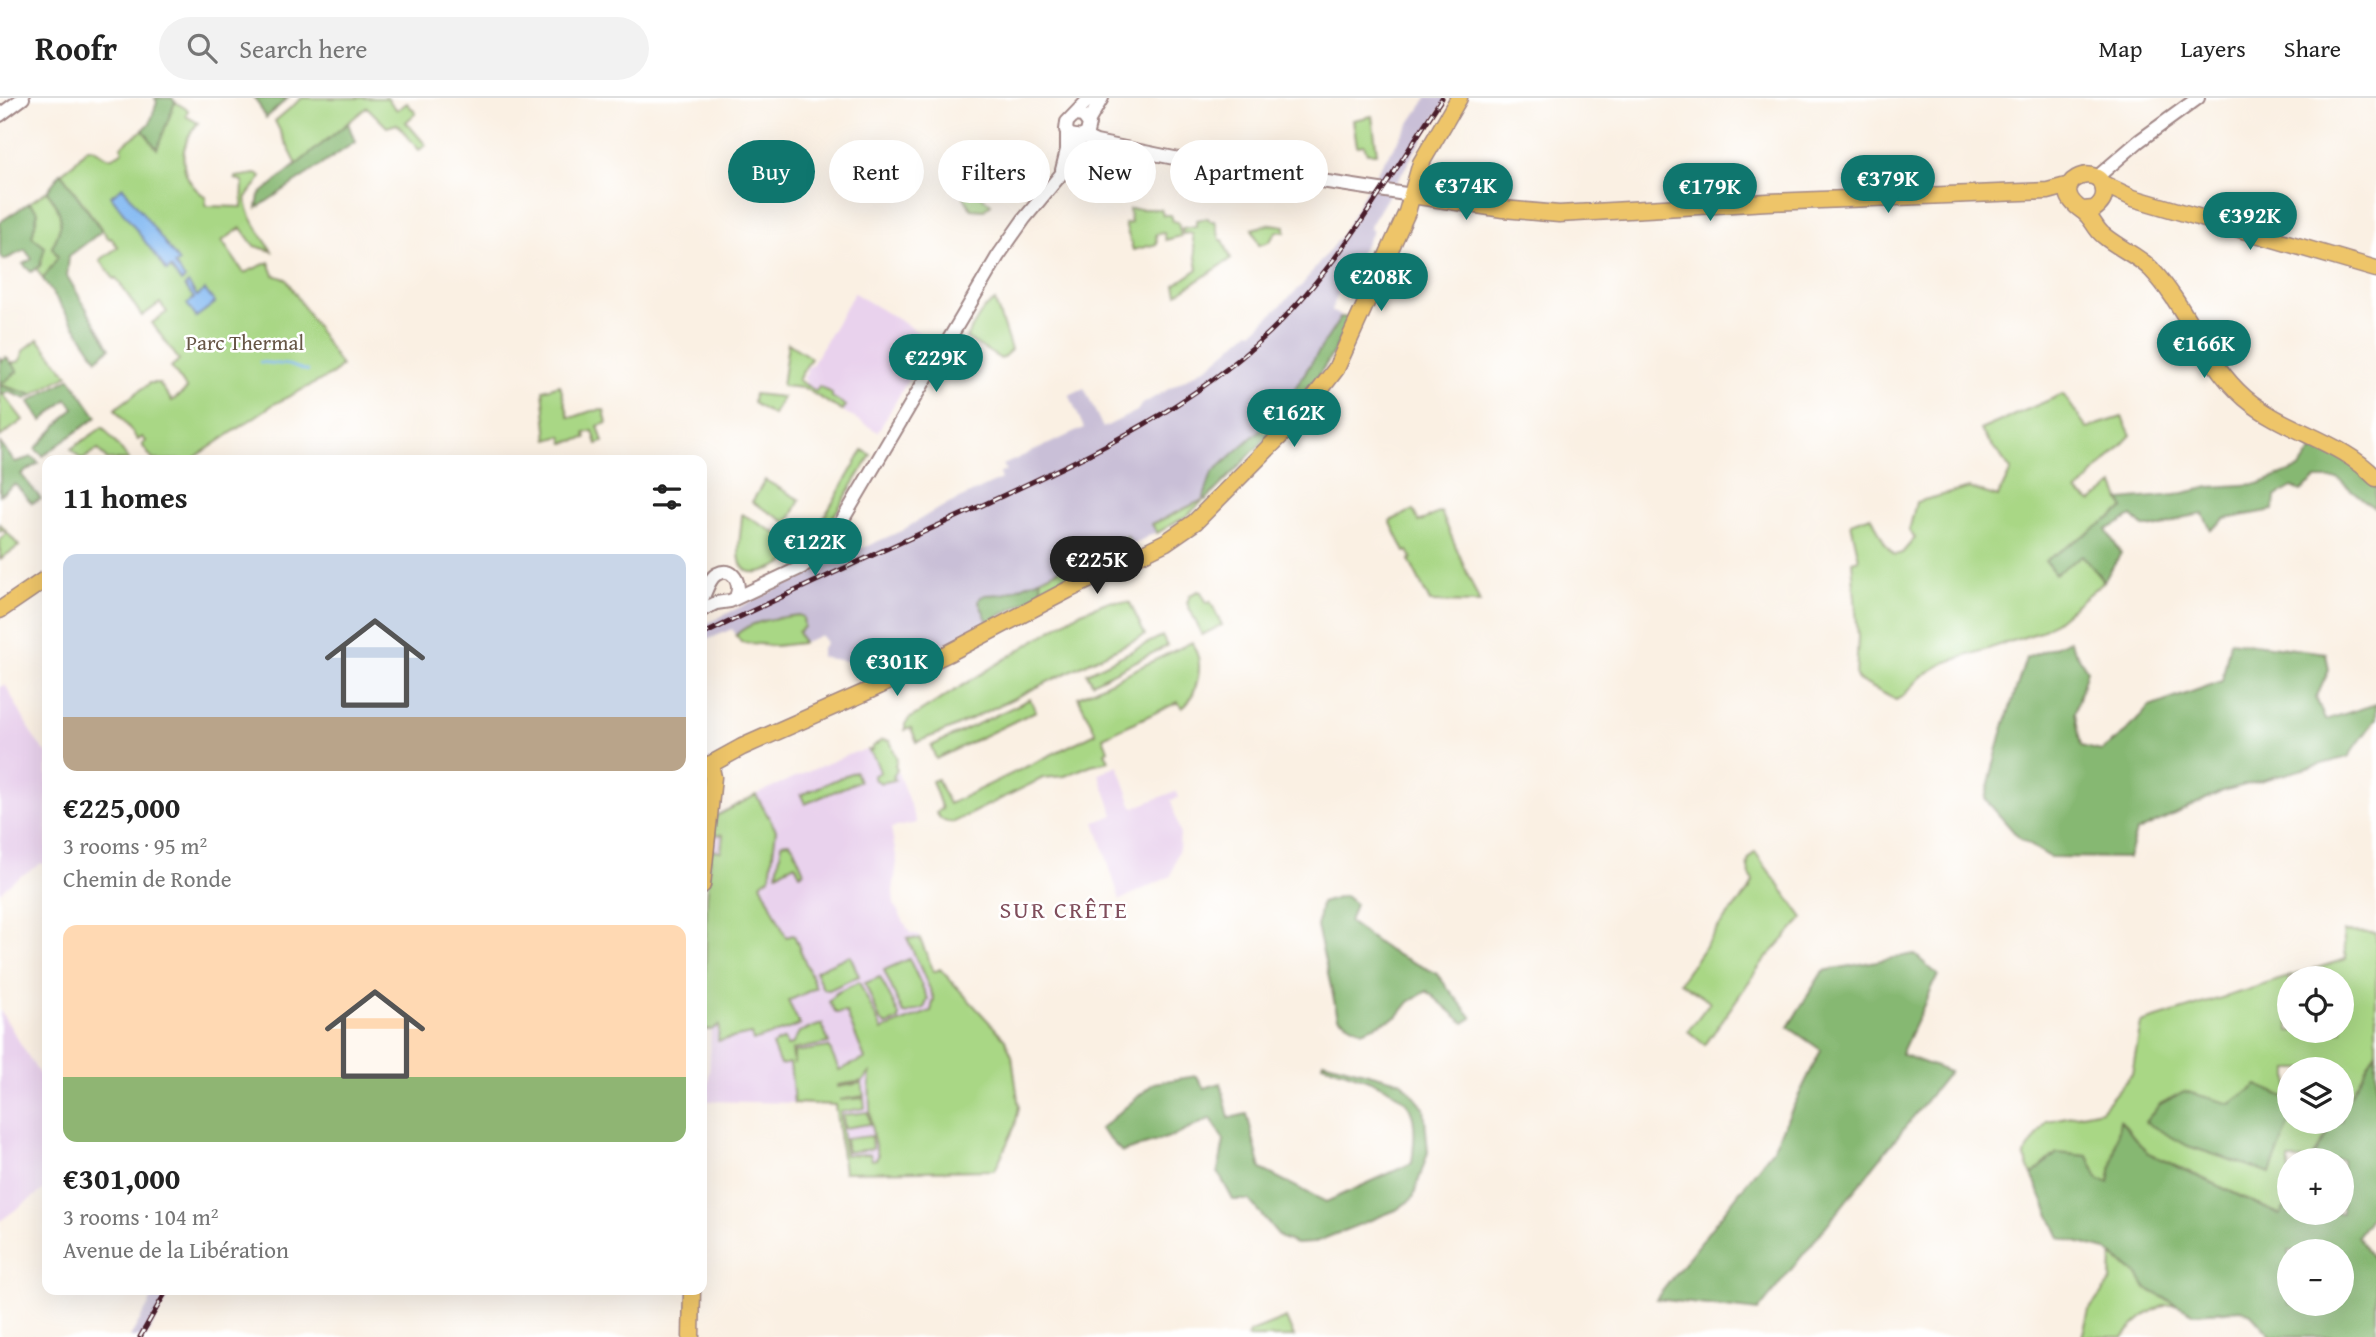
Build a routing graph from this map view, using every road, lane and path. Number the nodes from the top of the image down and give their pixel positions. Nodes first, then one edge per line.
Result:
1 (23, 98) edge
2 (1090, 98) edge
3 (1101, 98) edge
4 (1459, 98) edge
5 (2198, 98) edge
6 (0, 115) edge
7 (1075, 115) junction
8 (1085, 130) junction
9 (1067, 132) junction
10 (1081, 140) edge
11 (1100, 140) edge
12 (1156, 154) edge
13 (1064, 170) edge
14 (1060, 174) junction
15 (2098, 180) junction
16 (1412, 195) junction
17 (2133, 198) junction
18 (2084, 201) junction
19 (2376, 269) edge
20 (2376, 478) edge
21 (42, 579) edge
22 (737, 579) junction
23 (42, 580) edge
24 (768, 582) junction
25 (709, 586) junction
26 (707, 590) edge
27 (736, 597) junction
28 (0, 601) edge
29 (720, 602) junction
30 (707, 608) edge
31 (0, 610) edge
32 (707, 765) edge
33 (707, 767) edge
34 (707, 791) edge
35 (692, 1295) edge
36 (691, 1337) edge

1 - 6 street
2 - 7 street
3 - 8 street
4 - 16 main road
5 - 15 street
7 - 8 street
7 - 9 street
8 - 9 street
8 - 10 street
8 - 11 street
9 - 14 street
12 - 16 street
13 - 14 street
14 - 24 street
15 - 17 main road
15 - 18 main road
15 - 18 main road
16 - 18 main road
16 - 32 main road
17 - 18 main road
17 - 19 main road
18 - 20 main road
21 - 28 main road
22 - 24 street
22 - 25 street
22 - 27 street
23 - 31 main road
24 - 27 street
25 - 26 street
25 - 29 street
27 - 29 street
29 - 30 street
33 - 34 main road
35 - 36 main road

